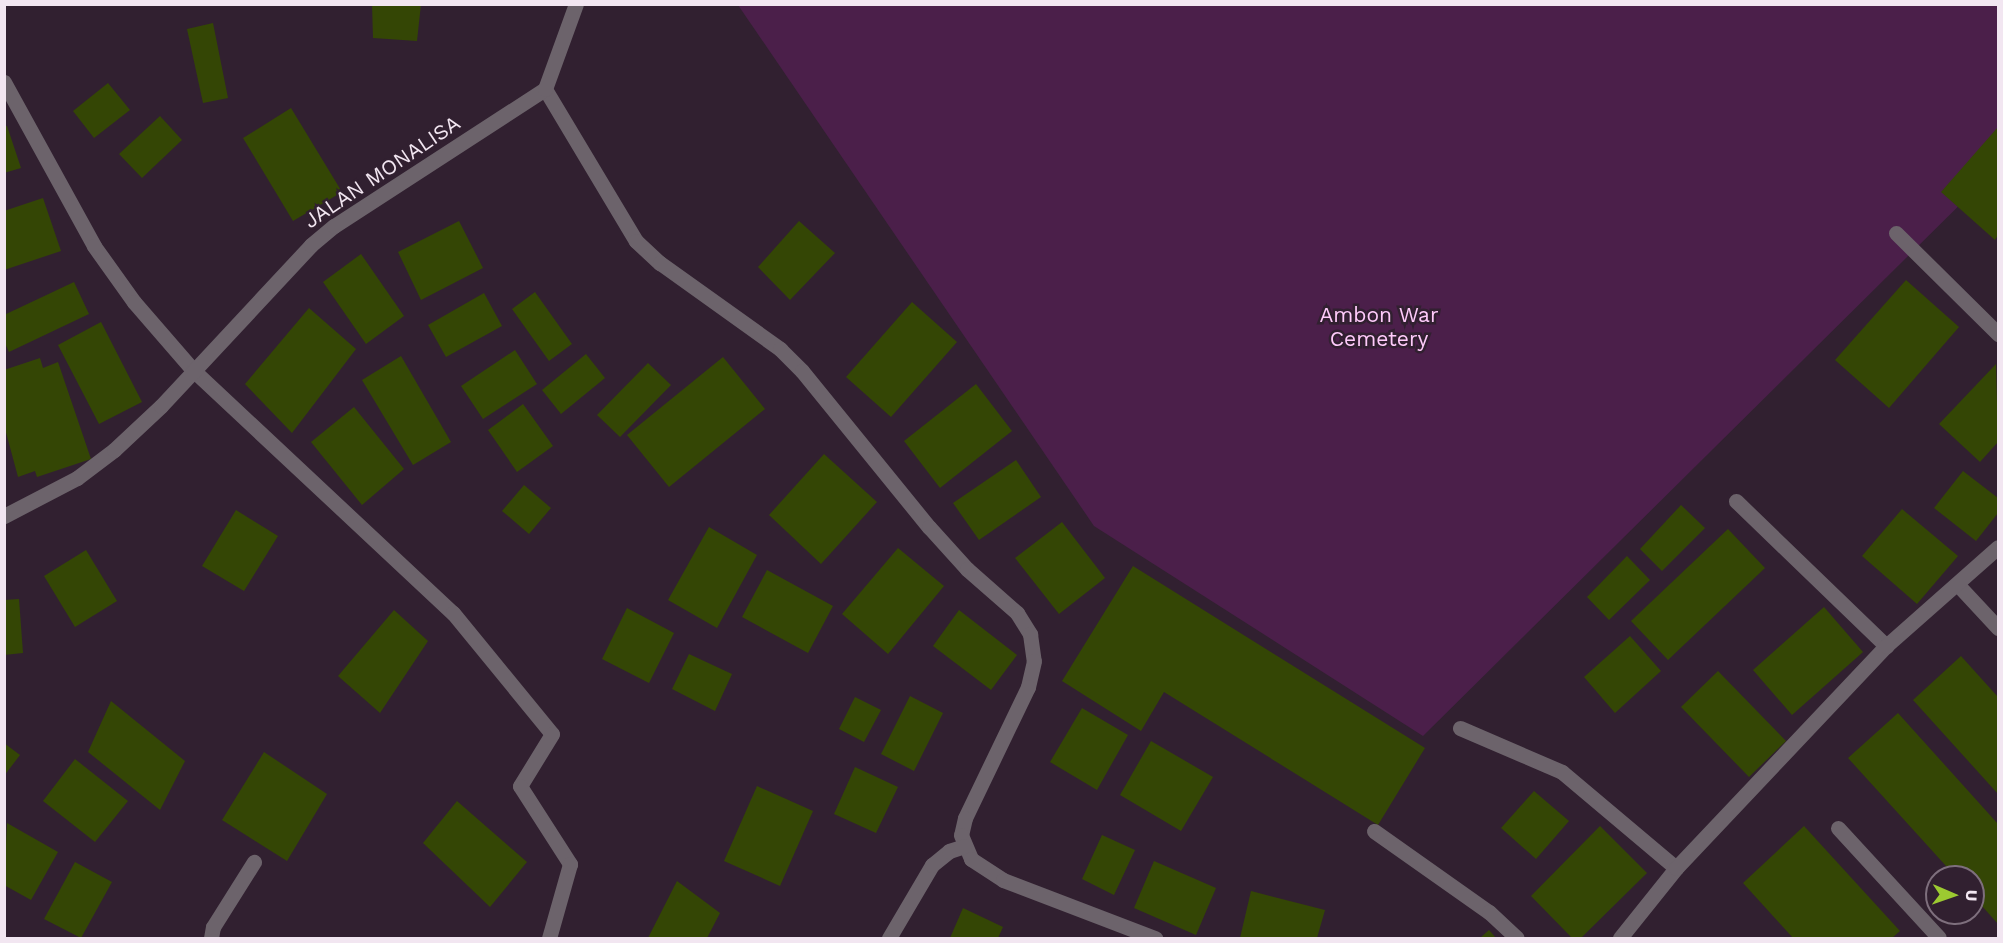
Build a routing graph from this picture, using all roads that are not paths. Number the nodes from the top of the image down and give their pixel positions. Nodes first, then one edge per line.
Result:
1 (576, 4) edge
2 (4, 82) edge
3 (546, 89) junction
4 (1896, 233) dead end
5 (1998, 334) edge
6 (193, 370) junction
7 (1736, 501) dead end
8 (4, 516) edge
9 (1998, 547) edge
10 (1959, 585) junction
11 (1998, 628) edge
12 (1886, 646) junction
13 (1460, 728) dead end
14 (1838, 828) dead end
15 (1374, 831) dead end
16 (964, 846) junction
17 (254, 862) dead end
18 (1676, 868) junction
19 (211, 939) edge
20 (549, 939) edge
21 (889, 939) edge
22 (1155, 939) edge
23 (1517, 939) edge
24 (1620, 939) edge
25 (1939, 939) edge

1 - 3 street
2 - 6 street
3 - 6 street, JALAN MONALISA
3 - 16 street
4 - 5 street
6 - 8 street, JALAN MONALISA
6 - 20 street
7 - 12 street
9 - 10 street
10 - 11 street
10 - 12 street
12 - 18 street
13 - 18 street
14 - 25 street
15 - 23 street
16 - 21 street
16 - 22 street
17 - 19 street
18 - 24 street

